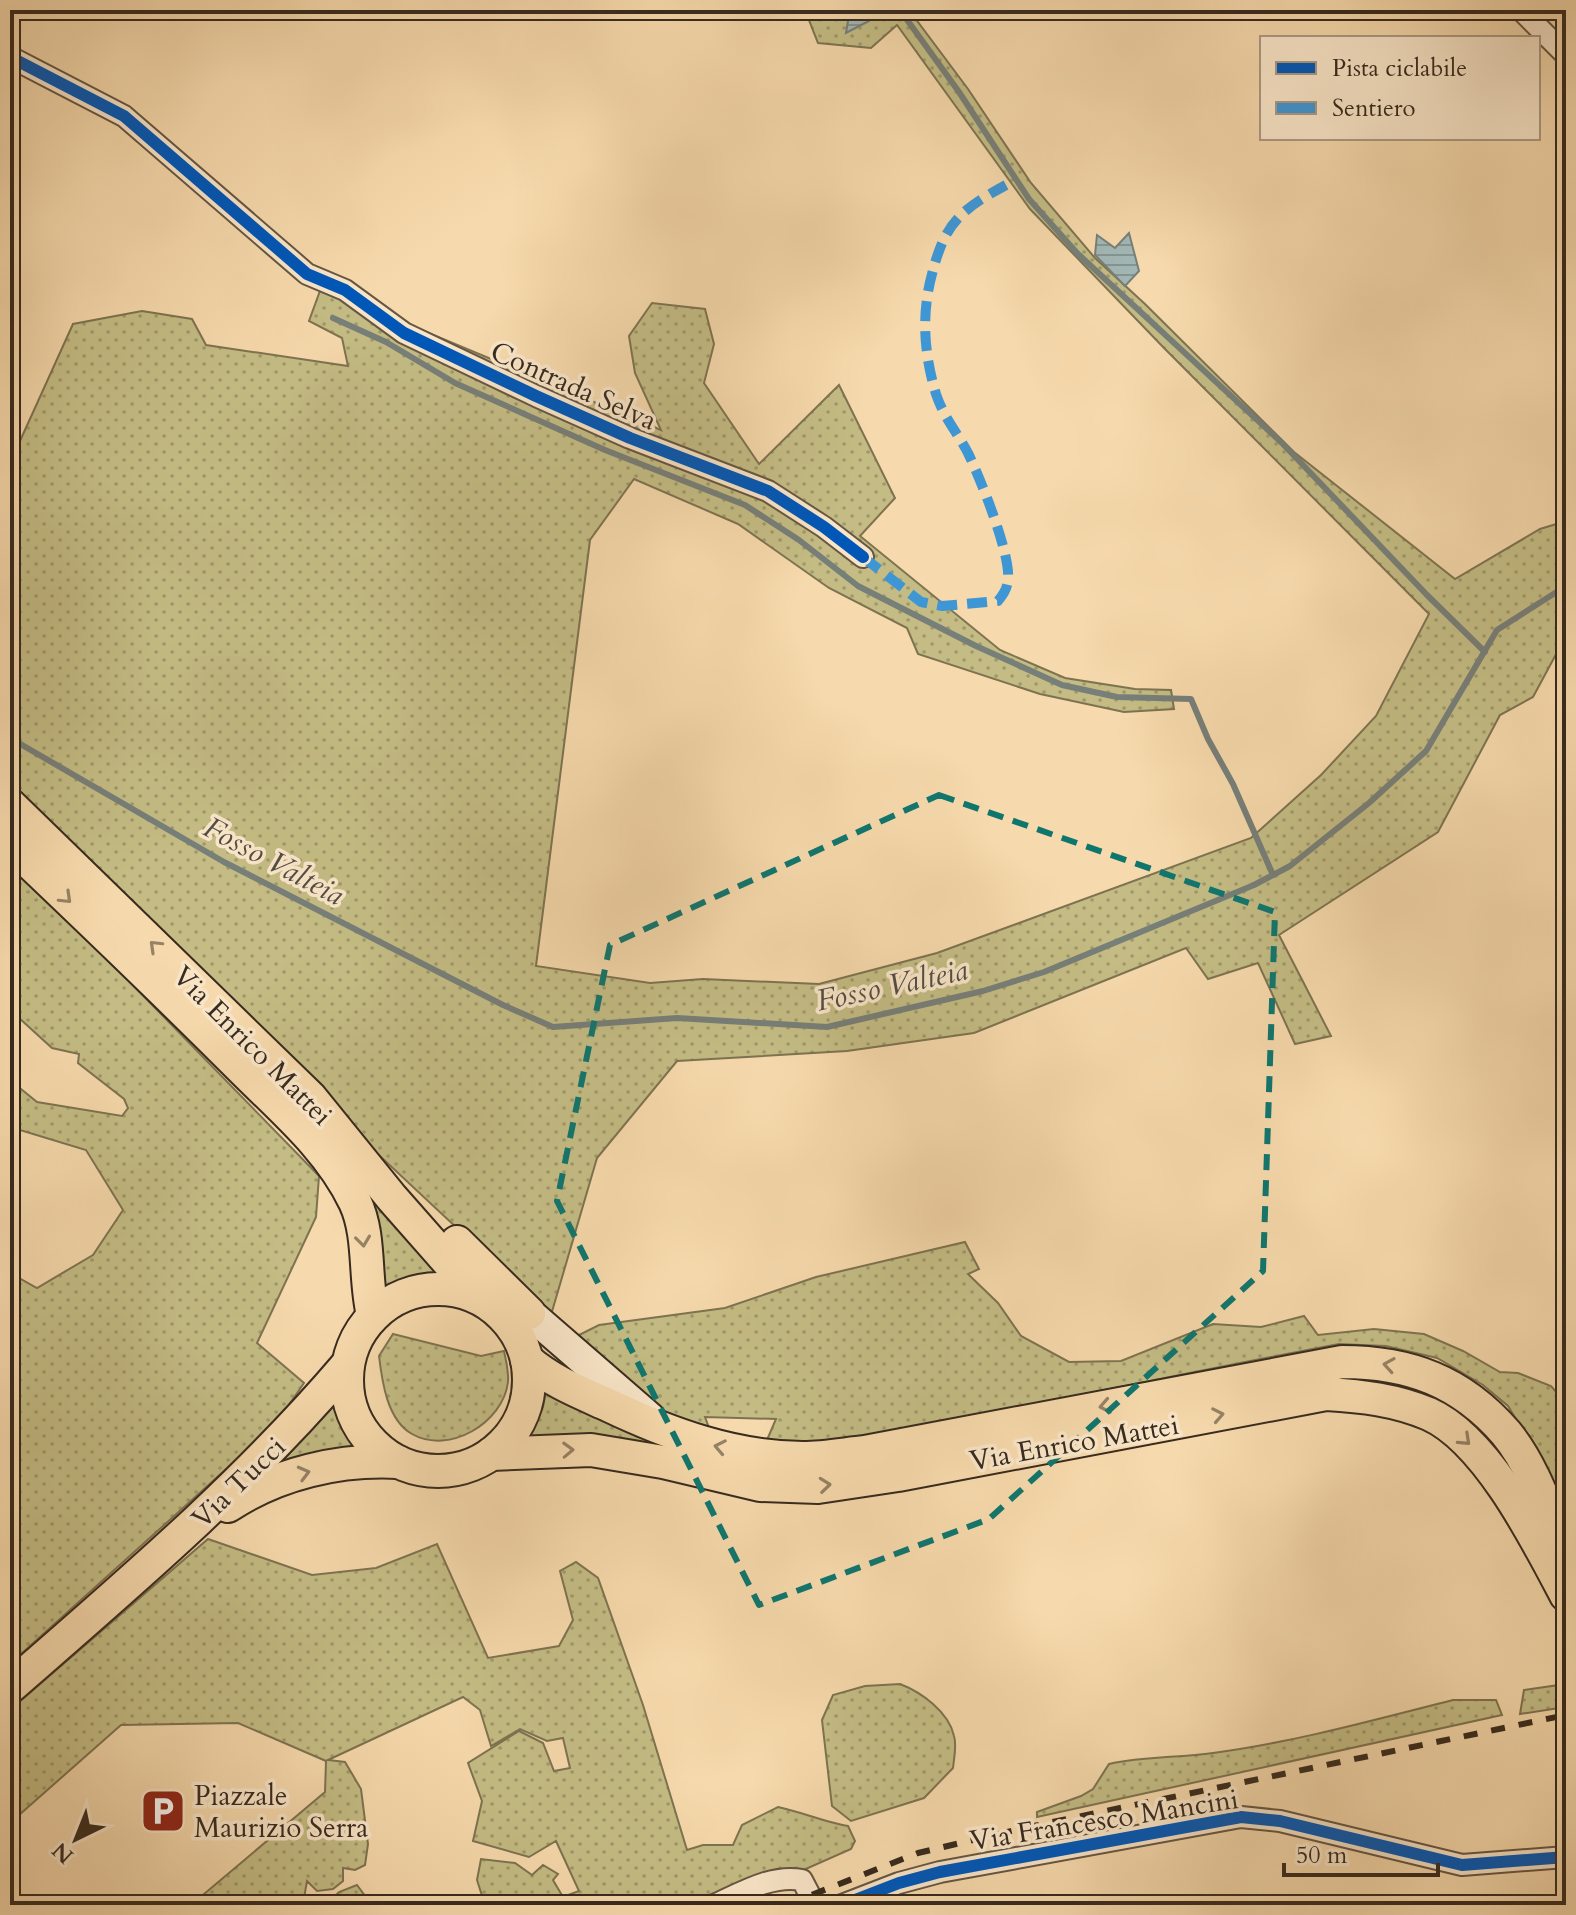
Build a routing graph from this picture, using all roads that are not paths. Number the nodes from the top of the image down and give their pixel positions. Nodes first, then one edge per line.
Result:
1 (1521, 10) edge
2 (1566, 55) edge
3 (10, 57) edge
4 (863, 557) dead end
5 (10, 805) edge
6 (10, 844) edge
7 (311, 1098) junction
8 (481, 1299) junction
9 (521, 1335) junction
10 (359, 1340) junction
11 (664, 1429) junction
12 (491, 1454) junction
13 (398, 1462) junction
14 (185, 1534) junction
15 (1566, 1555) edge
16 (1566, 1595) edge
17 (10, 1687) edge
18 (1566, 1857) edge
19 (812, 1899) edge
20 (714, 1905) edge
21 (842, 1905) edge

1 - 2 street
3 - 4 street, Contrada Selva
7 -> 5 main road, Via Enrico Mattei
6 -> 10 main road, Via Enrico Mattei
7 - 8 main road, Via Enrico Mattei
7 - 9 main road
8 - 9 main road
8 - 10 main road
9 - 11 main road
9 - 11 main road, Via Enrico Mattei
9 - 12 main road
10 - 13 main road
10 - 14 main road, Via Tucci
15 -> 11 main road, Via Enrico Mattei
12 - 13 main road
12 -> 16 main road, Via Enrico Mattei
14 -> 13 main road, Via Tucci
14 - 17 main road
18 - 21 street, Via Francesco Mancini
19 - 20 street

